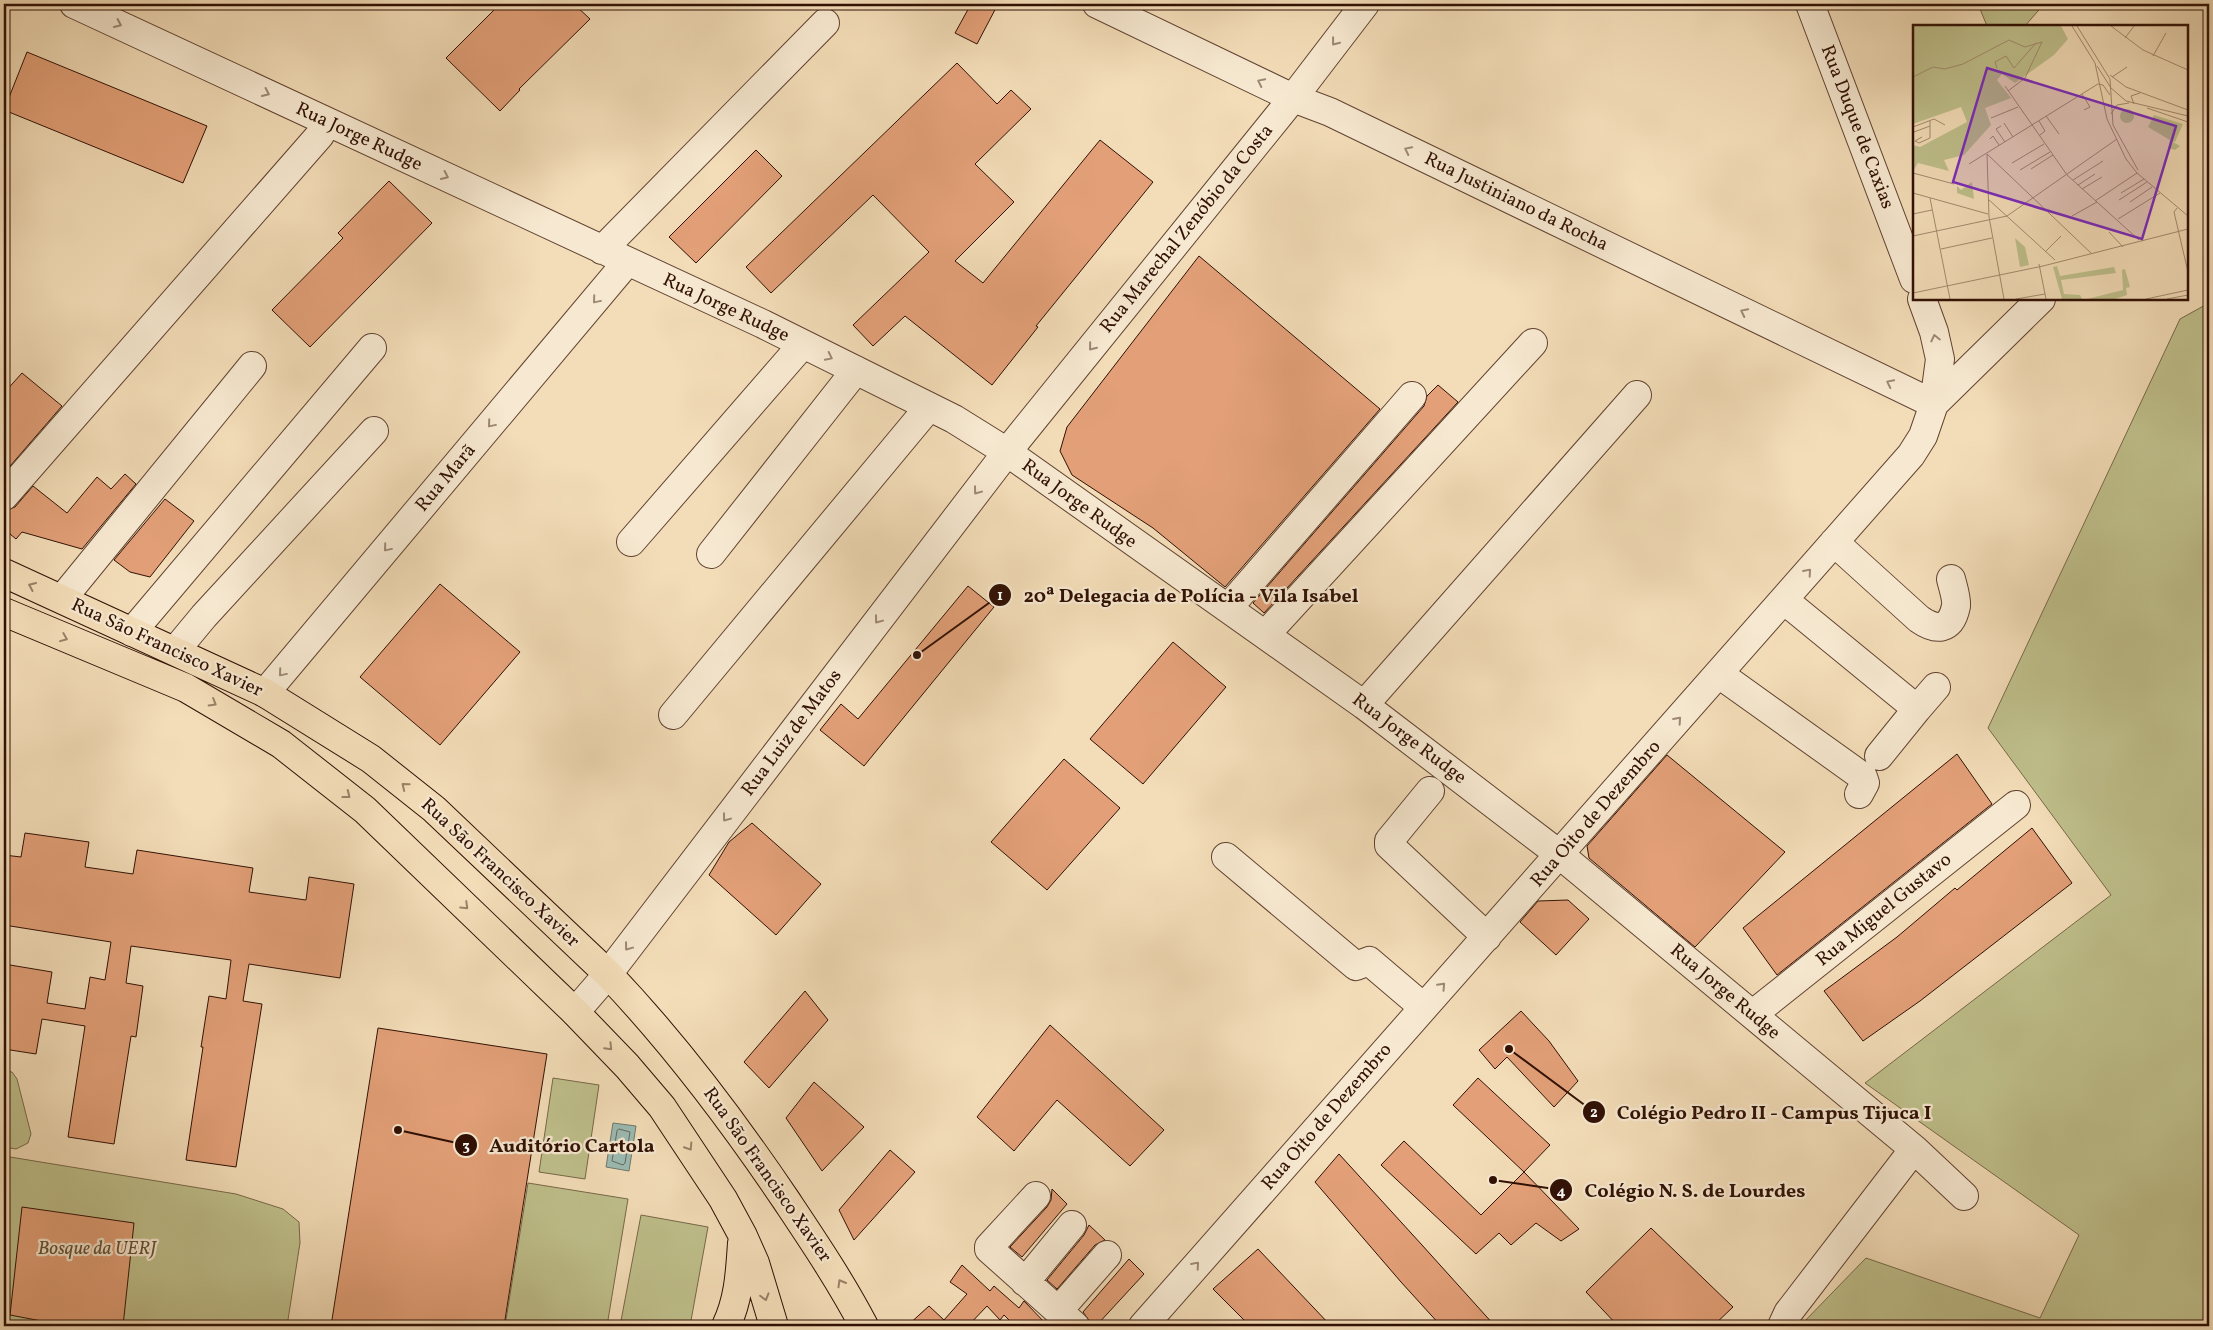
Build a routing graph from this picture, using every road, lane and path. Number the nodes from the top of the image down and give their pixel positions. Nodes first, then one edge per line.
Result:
1 (74, 4) edge
2 (1097, 4) edge
3 (1365, 4) edge
4 (1810, 4) edge
5 (825, 24) dead end
6 (1293, 98) junction
7 (320, 135) dead end
8 (602, 250) junction
9 (627, 262) junction
10 (1913, 276) edge
11 (1922, 300) edge
12 (2040, 300) edge
13 (1533, 343) dead end
14 (803, 344) junction
15 (372, 348) dead end
16 (252, 366) dead end
17 (856, 370) junction
18 (1637, 395) dead end
19 (1412, 396) dead end
20 (1934, 404) junction
21 (929, 407) junction
22 (374, 431) dead end
23 (1007, 452) junction
24 (4, 496) edge
25 (631, 542) dead end
26 (1834, 542) junction
27 (712, 554) dead end
28 (4, 573) edge
29 (1951, 579) dead end
30 (62, 599) junction
31 (1784, 600) junction
32 (1228, 608) junction
33 (4, 612) edge
34 (132, 632) junction
35 (1266, 634) junction
36 (175, 651) junction
37 (1719, 674) junction
38 (1936, 687) dead end
39 (265, 693) junction
40 (1364, 704) junction
41 (1917, 709) junction
42 (673, 715) dead end
43 (1879, 756) dead end
44 (1430, 791) dead end
45 (1859, 794) dead end
46 (2016, 805) dead end
47 (1559, 854) junction
48 (1226, 856) dead end
49 (1487, 936) junction
50 (608, 974) junction
51 (1424, 1007) junction
52 (575, 1012) junction
53 (1753, 1014) junction
54 (1914, 1149) junction
55 (1036, 1196) dead end
56 (1964, 1196) dead end
57 (1072, 1225) dead end
58 (743, 1236) junction
59 (1107, 1255) dead end
60 (1025, 1282) junction
61 (1066, 1319) edge
62 (726, 1326) edge
63 (774, 1326) edge
64 (864, 1326) edge
65 (1143, 1326) edge
66 (1782, 1326) edge

1 -> 8 street, Rua Jorge Rudge
6 -> 2 street, Rua Justiniano da Rocha
3 -> 6 street, Rua Marechal Zenóbio da Costa
4 - 10 street, Rua Duque de Caxias
5 - 8 street
20 -> 6 street, Rua Justiniano da Rocha
6 -> 23 street, Rua Marechal Zenóbio da Costa
7 - 24 street
8 - 9 street, Rua Jorge Rudge
9 - 14 street, Rua Jorge Rudge
9 -> 39 street, Rua Marã
20 -> 11 street
12 - 20 street, Rua Oito de Dezembro
13 - 35 street
14 -> 17 street, Rua Jorge Rudge
14 - 25 street
15 - 34 street
16 - 30 street
17 - 21 street, Rua Jorge Rudge
17 - 27 street
18 - 40 street
19 - 32 street
20 - 26 street, Rua Oito de Dezembro
21 - 23 street, Rua Jorge Rudge
21 - 42 street
22 - 36 street
23 - 32 street, Rua Jorge Rudge
23 -> 50 street, Rua Luiz de Matos
26 - 29 street
31 -> 26 street, Rua Oito de Dezembro
30 -> 28 main road, Rua São Francisco Xavier
30 - 34 main road, Rua São Francisco Xavier
31 - 37 street, Rua Oito de Dezembro
31 - 41 street
32 - 35 street, Rua Jorge Rudge
33 -> 52 main road, Rua São Francisco Xavier
34 - 36 main road, Rua São Francisco Xavier
35 - 40 street, Rua Jorge Rudge
36 - 39 main road, Rua São Francisco Xavier
37 - 45 street
47 -> 37 street, Rua Oito de Dezembro
38 - 41 street
50 -> 39 main road, Rua São Francisco Xavier
40 - 47 street, Rua Jorge Rudge
41 - 43 street
44 - 49 street
46 - 53 street, Rua Miguel Gustavo
47 - 49 street, Rua Oito de Dezembro
47 - 53 street, Rua Jorge Rudge
48 - 51 street
51 -> 49 street, Rua Oito de Dezembro
50 - 52 street, Rua Luiz de Matos
64 -> 50 main road, Rua São Francisco Xavier
65 -> 51 street, Rua Oito de Dezembro
52 -> 58 main road, Rua São Francisco Xavier
53 - 54 street, Rua Jorge Rudge
54 - 56 street, Rua Jorge Rudge
54 - 66 street
55 - 60 street
57 - 60 street
58 - 62 main road
58 -> 63 main road, Rua São Francisco Xavier
59 - 61 street
60 - 61 street

